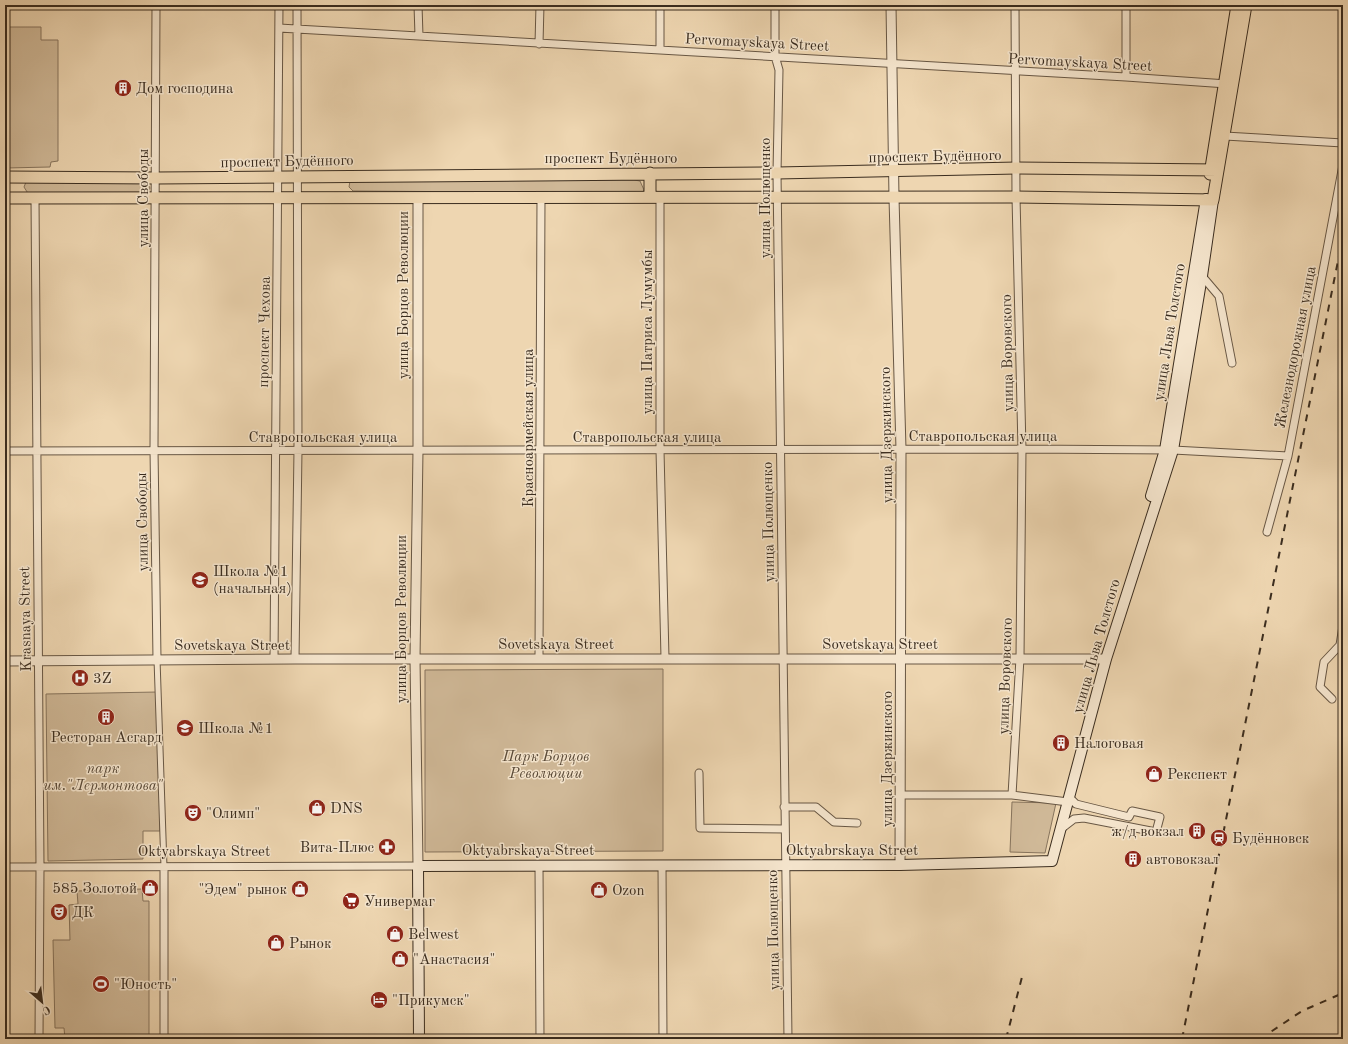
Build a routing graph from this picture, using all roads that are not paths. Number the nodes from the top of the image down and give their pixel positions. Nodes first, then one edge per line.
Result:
1 (156, 5) edge
2 (279, 5) edge
3 (297, 5) edge
4 (418, 5) edge
5 (540, 5) edge
6 (660, 5) edge
7 (775, 5) edge
8 (891, 5) edge
9 (1015, 5) edge
10 (1126, 5) edge
11 (1237, 5) edge
12 (1246, 5) edge
13 (279, 28) junction
14 (297, 29) junction
15 (419, 36) junction
16 (539, 44) junction
17 (660, 50) junction
18 (775, 56) junction
19 (892, 64) junction
20 (1016, 71) junction
21 (1126, 77) junction
22 (1229, 84) junction
23 (1224, 136) junction
24 (1343, 143) edge
25 (1343, 165) edge
26 (1017, 168) junction
27 (1214, 170) junction
28 (894, 172) junction
29 (650, 173) junction
30 (777, 173) junction
31 (278, 176) junction
32 (296, 176) junction
33 (5, 177) edge
34 (156, 178) junction
35 (655, 197) junction
36 (1016, 197) junction
37 (5, 198) edge
38 (35, 198) junction
39 (156, 198) junction
40 (279, 198) junction
41 (296, 198) junction
42 (541, 198) junction
43 (777, 198) junction
44 (894, 198) junction
45 (418, 199) junction
46 (1209, 200) junction
47 (1202, 276) junction
48 (1232, 363) dead end
49 (154, 449) junction
50 (275, 449) junction
51 (780, 449) junction
52 (901, 449) junction
53 (1022, 449) junction
54 (36, 450) junction
55 (298, 450) junction
56 (418, 450) junction
57 (541, 450) junction
58 (660, 450) junction
59 (1169, 450) junction
60 (5, 451) edge
61 (1288, 456) junction
62 (1266, 532) dead end
63 (1343, 626) edge
64 (902, 657) junction
65 (539, 658) junction
66 (665, 658) junction
67 (782, 658) junction
68 (1020, 658) junction
69 (157, 659) junction
70 (274, 659) junction
71 (295, 659) junction
72 (415, 659) junction
73 (1105, 659) junction
74 (5, 661) edge
75 (38, 661) junction
76 (1332, 699) dead end
77 (698, 773) dead end
78 (901, 795) junction
79 (1012, 795) junction
80 (1069, 800) junction
81 (784, 807) junction
82 (857, 823) dead end
83 (785, 829) junction
84 (1061, 829) junction
85 (1052, 861) joint
86 (539, 865) junction
87 (662, 865) junction
88 (785, 865) junction
89 (900, 865) junction
90 (418, 866) junction
91 (5, 867) edge
92 (40, 867) junction
93 (164, 867) junction
94 (39, 1039) edge
95 (164, 1039) edge
96 (419, 1039) edge
97 (540, 1039) edge
98 (663, 1039) edge
99 (788, 1039) edge

1 - 34 street, улица Свободы
2 - 13 street, проспект Чехова
3 - 14 street, проспект Чехова
4 - 15 street
5 - 16 street
6 - 17 street
7 - 18 street, улица Полющенко
8 - 19 street, улица Дзержинского
9 - 20 street, улица Воровского
10 - 21 street
11 - 22 main road, улица Льва Толстого
12 - 22 main road, улица Льва Толстого
13 - 14 street, Pervomayskaya Street
13 - 31 street, проспект Чехова
14 - 15 street, Pervomayskaya Street
14 - 32 street, проспект Чехова
15 - 16 street, Pervomayskaya Street
16 - 17 street, Pervomayskaya Street
17 - 18 street, Pervomayskaya Street
18 - 19 street, Pervomayskaya Street
18 - 30 street, улица Полющенко
19 - 20 street, Pervomayskaya Street
19 - 28 street, улица Дзержинского
20 - 21 street, Pervomayskaya Street
20 - 26 street, улица Воровского
21 - 22 street, Pervomayskaya Street
22 - 23 main road, улица Льва Толстого
22 - 27 main road, улица Льва Толстого
23 - 24 street
23 - 27 main road, улица Льва Толстого
25 - 61 street, Железнодорожная улица
26 - 27 main road, проспект Будённого
26 - 28 main road, проспект Будённого
26 - 36 street, улица Воровского
27 - 46 main road, улица Льва Толстого
28 - 30 main road, проспект Будённого
28 - 44 street, улица Дзержинского
29 - 30 main road, проспект Будённого
29 - 32 main road, проспект Будённого
29 - 35 main road
30 - 43 street, улица Полющенко
31 - 32 main road, проспект Будённого
31 - 34 main road, проспект Будённого
31 - 40 street, проспект Чехова
32 - 41 street, проспект Чехова
33 - 34 main road, проспект Будённого
34 - 39 street, улица Свободы
35 - 42 main road
35 - 43 main road
35 - 58 street, улица Патриса Лумумбы
36 - 44 main road
36 - 46 main road
36 - 53 street, улица Воровского
37 - 38 main road
38 - 39 main road
38 - 54 street, Krasnaya Street
39 - 40 main road
39 - 49 street, улица Свободы
40 - 41 main road
40 - 50 street, проспект Чехова
41 - 45 main road
41 - 55 street, проспект Чехова
42 - 45 main road
42 - 57 street, Красноармейская улица
43 - 44 main road
43 - 51 street, улица Полющенко
44 - 52 street, улица Дзержинского
45 - 56 street, улица Борцов Революции
46 - 47 main road, улица Льва Толстого
46 - 59 main road, улица Льва Толстого
47 - 48 street, улица Льва Толстого
47 - 59 main road, улица Льва Толстого
49 - 50 street, Ставропольская улица
49 - 54 street, Ставропольская улица
49 - 69 street, улица Свободы
50 - 55 street, Ставропольская улица
50 - 70 street, проспект Чехова
51 - 52 street, Ставропольская улица
51 - 58 street, Ставропольская улица
51 - 67 street, улица Полющенко
52 - 53 street, Ставропольская улица
52 - 64 street, улица Дзержинского
53 - 59 street, Ставропольская улица
53 - 68 street, улица Воровского
54 - 60 street, Ставропольская улица
54 - 75 street, Krasnaya Street
55 - 56 street, Ставропольская улица
55 - 71 street, проспект Чехова
56 - 57 street, Ставропольская улица
56 - 72 street, улица Борцов Революции
57 - 58 street, Ставропольская улица
57 - 65 street, Красноармейская улица
58 - 66 street, улица Патриса Лумумбы
59 - 61 street, Ставропольская улица
59 - 73 main road, улица Льва Толстого
61 - 62 street, Железнодорожная улица
63 - 76 street
64 - 67 street, Sovetskaya Street
64 - 68 street, Sovetskaya Street
64 - 78 street, улица Дзержинского
65 - 66 street, Sovetskaya Street
65 - 72 street, Sovetskaya Street
66 - 67 street, Sovetskaya Street
67 - 81 street, улица Полющенко
68 - 73 street, Sovetskaya Street
68 - 79 street, улица Воровского
69 - 70 street, Sovetskaya Street
69 - 75 street, Sovetskaya Street
69 - 93 street, улица Свободы
70 - 71 street, Sovetskaya Street
71 - 72 street, Sovetskaya Street
72 - 90 street, улица Борцов Революции
73 - 80 main road, улица Льва Толстого
74 - 75 street, Sovetskaya Street
75 - 92 street, Krasnaya Street
77 - 83 street
78 - 79 street
78 - 89 street, улица Дзержинского
79 - 80 street
80 - 84 main road, улица Льва Толстого
80 - 84 street
81 - 82 street
81 - 83 street, улица Полющенко
83 - 88 street, улица Полющенко
84 - 85 main road, улица Льва Толстого
85 - 89 main road, Oktyabrskaya Street
86 - 87 main road, Oktyabrskaya Street
86 - 90 main road, Oktyabrskaya Street
86 - 97 street
87 - 88 main road, Oktyabrskaya Street
87 - 98 street
88 - 89 main road, Oktyabrskaya Street
88 - 99 street, улица Полющенко
90 - 93 street, Oktyabrskaya Street
90 - 96 main road, улица Борцов Революции
91 - 92 street, Oktyabrskaya Street
92 - 93 street, Oktyabrskaya Street
92 - 94 street, Krasnaya Street
93 - 95 street, улица Свободы

